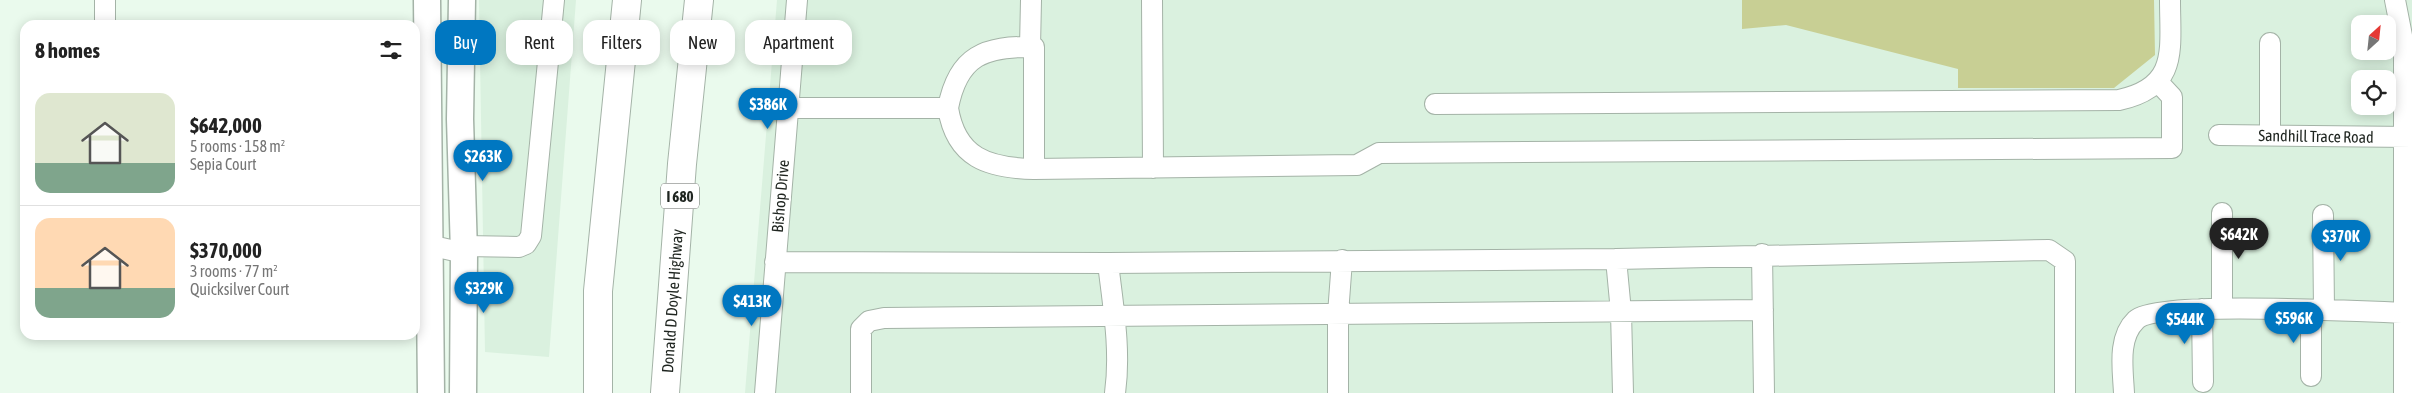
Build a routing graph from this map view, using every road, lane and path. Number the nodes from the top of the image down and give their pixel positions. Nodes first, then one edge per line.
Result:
1 (105, 0) edge
2 (427, 0) edge
3 (462, 0) edge
4 (554, 0) edge
5 (627, 0) edge
6 (698, 0) edge
7 (797, 0) edge
8 (1031, 0) edge
9 (1152, 0) edge
10 (2170, 0) edge
11 (2395, 0) edge
12 (105, 20) edge
13 (2270, 43) dead end
14 (2408, 46) edge
15 (1030, 47) junction
16 (2158, 82) junction
17 (1435, 104) dead end
18 (788, 108) junction
19 (948, 108) junction
20 (2219, 135) dead end
21 (2270, 135) junction
22 (2408, 137) edge
23 (1153, 168) junction
24 (1034, 169) junction
25 (2222, 213) dead end
26 (2323, 215) dead end
27 (2408, 234) edge
28 (422, 244) edge
29 (464, 249) junction
30 (1762, 254) junction
31 (1616, 259) junction
32 (1342, 260) junction
33 (775, 262) junction
34 (1108, 263) junction
35 (2222, 308) junction
36 (2202, 309) junction
37 (1763, 310) junction
38 (2318, 310) junction
39 (1621, 312) junction
40 (2408, 312) edge
41 (1338, 314) junction
42 (1114, 317) junction
43 (2311, 376) dead end
44 (2203, 382) dead end
45 (431, 393) edge
46 (463, 393) edge
47 (598, 393) edge
48 (665, 393) edge
49 (765, 393) edge
50 (861, 393) edge
51 (1115, 393) edge
52 (1338, 393) edge
53 (1623, 393) edge
54 (1764, 393) edge
55 (2065, 393) edge
56 (2124, 393) edge
57 (2404, 393) edge

1 - 12 street
2 - 28 main road
3 - 29 main road
4 - 29 street
5 - 47 highway
6 - 48 highway, Donald D Doyle Highway / I 680
7 - 18 street, Bishop Drive
8 - 15 street
9 - 23 street
10 - 16 street
11 - 14 street
13 - 21 street
14 - 22 street
15 - 19 street
15 - 24 street
16 - 17 street
16 - 23 street
18 - 19 street
18 - 33 street, Bishop Drive
19 - 24 street
20 - 21 street, Sandhill Trace Road
21 - 22 street, Sandhill Trace Road
22 - 27 street
23 - 24 street
25 - 35 street
26 - 38 street
27 - 40 street
28 - 29 street
28 - 45 main road
29 - 46 main road
30 - 31 street
30 - 37 street
30 - 55 street
31 - 32 street
31 - 39 street
32 - 34 street
32 - 41 street
33 - 34 street
33 - 49 street, Bishop Drive
34 - 42 street
35 - 36 street
35 - 38 street
36 - 44 street
36 - 56 street
37 - 39 street
37 - 54 street
38 - 40 street
38 - 43 street
39 - 41 street
39 - 53 street
40 - 57 street
41 - 42 street
41 - 52 street
42 - 50 street
42 - 51 street

